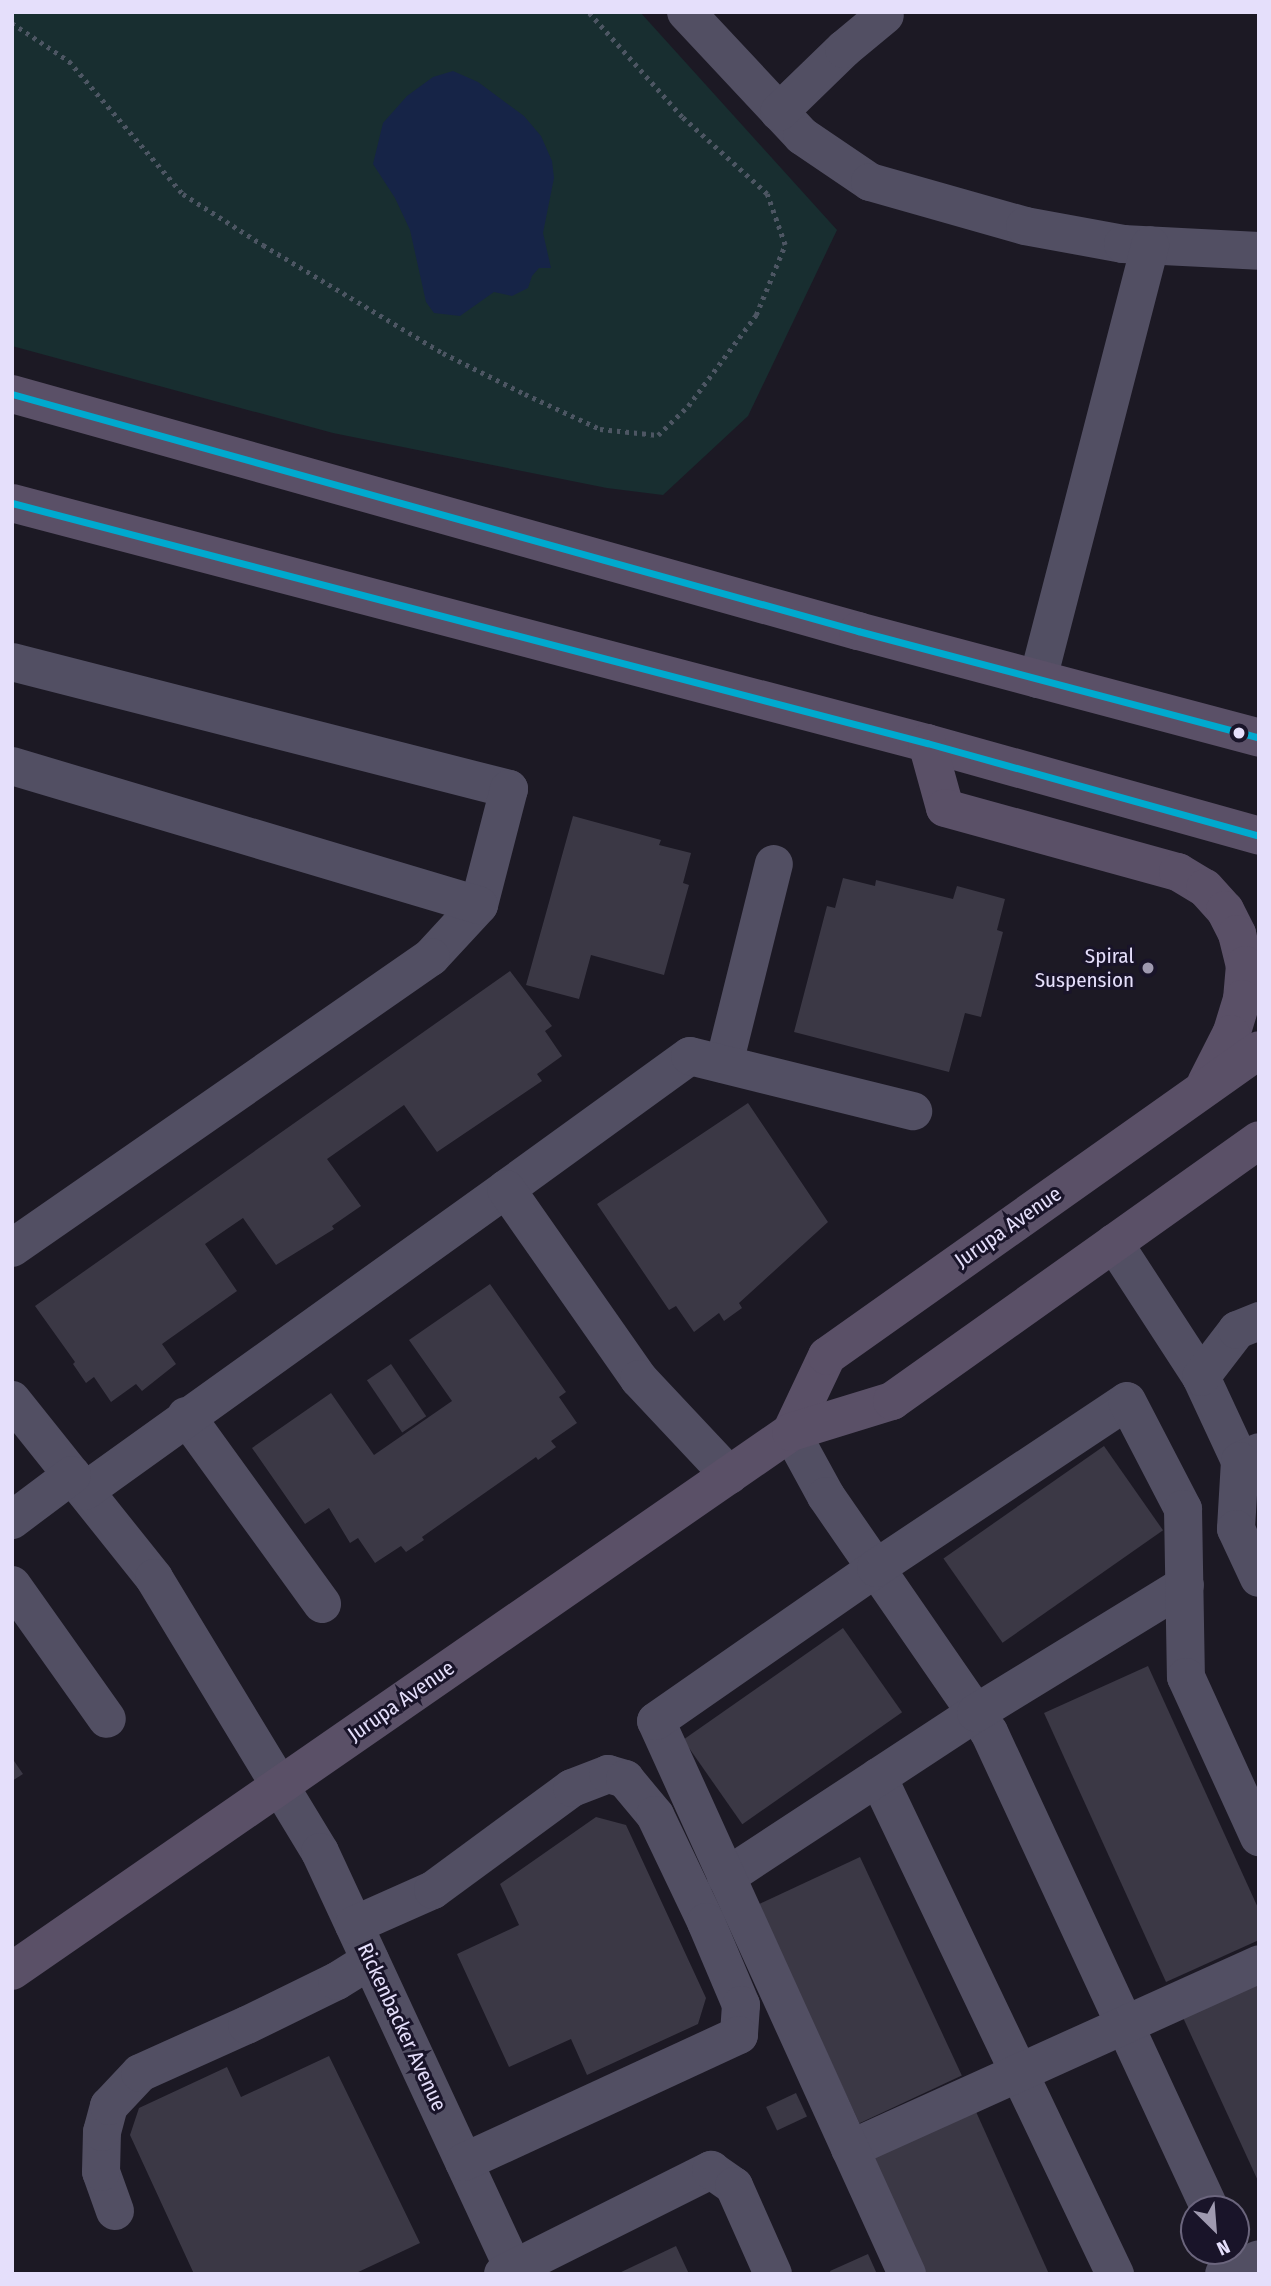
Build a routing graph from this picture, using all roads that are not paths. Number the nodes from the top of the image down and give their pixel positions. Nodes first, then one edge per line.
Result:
1 (686, 12) edge
2 (886, 13) edge
3 (791, 124) junction
4 (1150, 245) junction
5 (1259, 251) edge
6 (12, 394) edge
7 (12, 503) edge
8 (12, 662) edge
9 (1038, 679) junction
10 (1259, 738) edge
11 (927, 743) junction
12 (12, 766) edge
13 (1259, 836) edge
14 (774, 864) dead end
15 (479, 905) junction
16 (1259, 1050) edge
17 (724, 1064) junction
18 (1203, 1089) junction
19 (913, 1111) dead end
20 (1259, 1140) edge
21 (506, 1189) junction
22 (1115, 1243) junction
23 (12, 1248) edge
24 (1259, 1321) edge
25 (1201, 1377) junction
26 (12, 1400) edge
27 (186, 1416) junction
28 (791, 1432) junction
29 (1249, 1457) edge
30 (729, 1475) junction
31 (78, 1483) junction
32 (12, 1520) edge
33 (876, 1568) junction
34 (1259, 1578) edge
35 (12, 1585) edge
36 (1185, 1585) junction
37 (322, 1604) dead end
38 (976, 1713) junction
39 (107, 1719) dead end
40 (878, 1777) junction
41 (279, 1785) junction
42 (1259, 1837) edge
43 (726, 1877) junction
44 (354, 1925) junction
45 (370, 1960) junction
46 (1259, 1964) edge
47 (12, 1972) edge
48 (1124, 2023) junction
49 (1020, 2070) junction
50 (850, 2149) junction
51 (464, 2162) junction
52 (1204, 2195) edge
53 (115, 2211) dead end
54 (511, 2272) edge
55 (773, 2274) edge
56 (907, 2274) edge
57 (1115, 2274) edge

1 - 3 street
2 - 3 street
3 - 4 street
4 - 5 street
4 - 9 street
6 - 9 main road
7 - 11 main road
8 - 15 street
9 - 10 main road
11 - 13 main road
11 - 18 main road
12 - 15 street
14 - 17 street
15 - 23 street
16 - 18 main road, Jurupa Avenue
17 - 19 street
17 - 21 street
18 - 28 main road, Jurupa Avenue
20 - 22 main road, Jurupa Avenue
21 - 27 street
21 - 30 street
22 - 25 street
22 - 28 main road, Jurupa Avenue
24 - 25 street
25 - 29 street
26 - 31 street, Rickenbacker Avenue
27 - 31 street
27 - 37 street
28 - 30 main road, Jurupa Avenue
28 - 33 street
29 - 34 street
30 - 41 main road, Jurupa Avenue
31 - 32 street
31 - 41 street, Rickenbacker Avenue
33 - 36 street
33 - 38 street
33 - 43 street
35 - 39 street
36 - 38 street
36 - 42 street
38 - 40 street
38 - 48 street
40 - 43 street
40 - 49 street
41 - 44 street, Rickenbacker Avenue
41 - 47 main road, Jurupa Avenue
43 - 50 street
44 - 45 street, Rickenbacker Avenue
44 - 51 street
45 - 51 street, Rickenbacker Avenue
45 - 53 street
46 - 48 street
48 - 49 street
48 - 52 street
49 - 50 street
49 - 57 street
50 - 56 street
51 - 54 street, Rickenbacker Avenue
54 - 55 street

